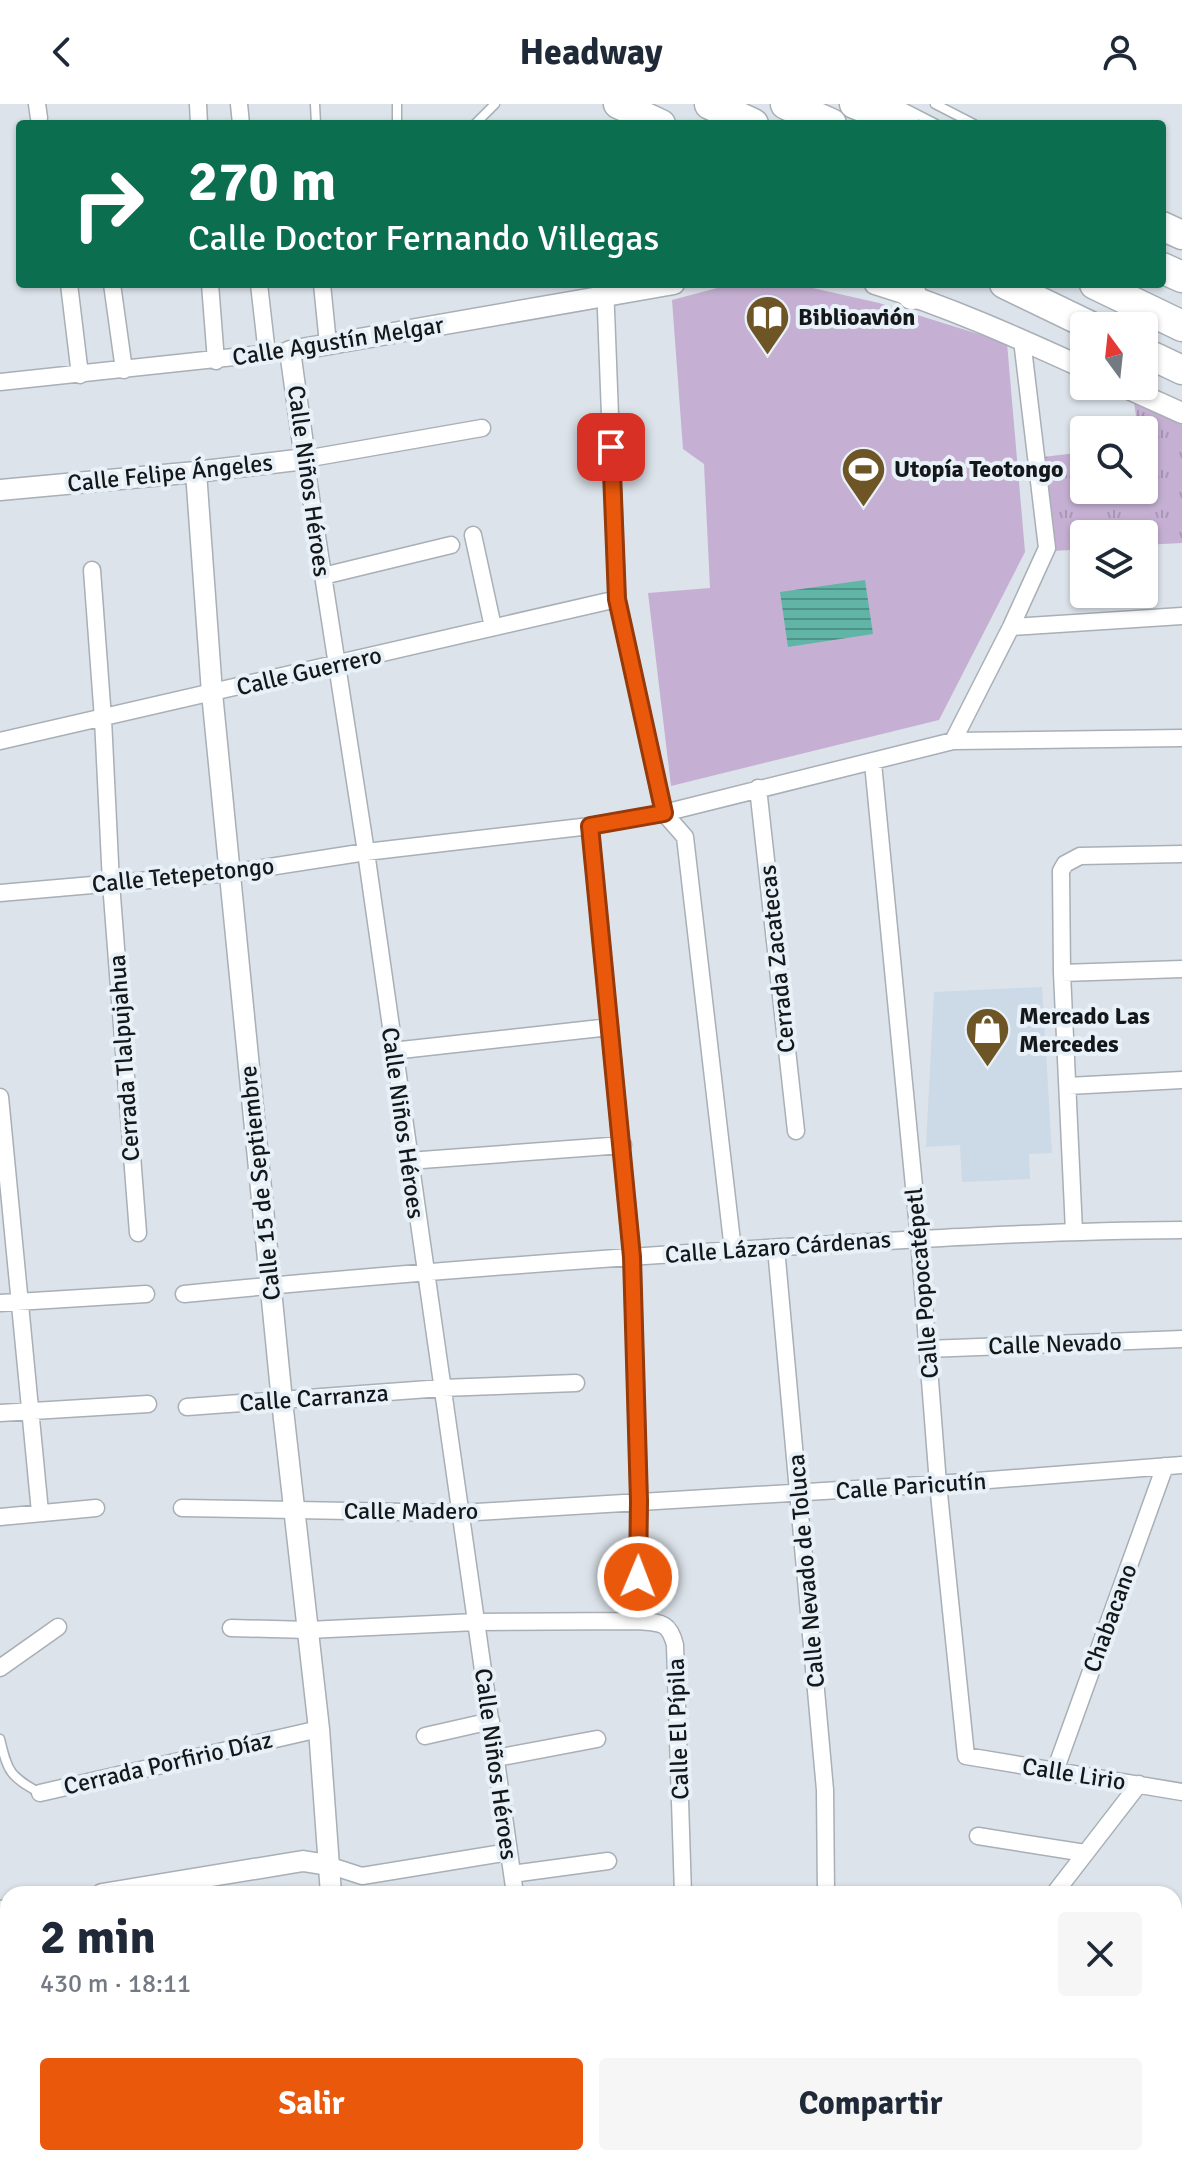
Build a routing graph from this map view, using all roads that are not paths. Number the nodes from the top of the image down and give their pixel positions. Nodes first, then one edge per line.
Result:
1 (495, 104) edge
2 (618, 104) edge
3 (710, 104) edge
4 (786, 104) edge
5 (854, 104) edge
6 (897, 104) edge
7 (935, 104) edge
8 (479, 120) edge
9 (652, 120) edge
10 (744, 120) edge
11 (822, 120) edge
12 (895, 120) edge
13 (928, 120) edge
14 (966, 120) edge
15 (69, 288) edge
16 (113, 288) edge
17 (210, 288) edge
18 (259, 288) edge
19 (322, 288) edge
20 (628, 288) edge
21 (1012, 288) edge
22 (1103, 288) edge
23 (605, 290) edge
24 (910, 290) edge
25 (1070, 316) edge
26 (1182, 326) edge
27 (1022, 340) junction
28 (328, 344) junction
29 (290, 351) junction
30 (267, 354) junction
31 (1158, 359) edge
32 (216, 361) junction
33 (1070, 362) edge
34 (124, 370) junction
35 (1182, 370) edge
36 (80, 375) junction
37 (0, 382) edge
38 (1153, 400) edge
39 (1182, 413) edge
40 (482, 428) dead end
41 (305, 459) junction
42 (196, 472) junction
43 (0, 490) edge
44 (473, 535) dead end
45 (451, 545) dead end
46 (92, 570) dead end
47 (323, 576) junction
48 (617, 599) junction
49 (1182, 616) edge
50 (493, 627) junction
51 (1011, 627) junction
52 (336, 665) junction
53 (212, 693) junction
54 (103, 719) junction
55 (1182, 738) edge
56 (0, 741) edge
57 (953, 741) junction
58 (873, 763) junction
59 (758, 788) junction
60 (664, 813) junction
61 (590, 826) junction
62 (366, 852) junction
63 (1182, 854) edge
64 (230, 873) junction
65 (111, 883) junction
66 (0, 893) edge
67 (1182, 969) edge
68 (1062, 973) junction
69 (610, 1027) junction
70 (392, 1051) junction
71 (1182, 1080) edge
72 (1068, 1086) junction
73 (0, 1097) edge
74 (796, 1131) dead end
75 (623, 1145) junction
76 (408, 1161) junction
77 (1182, 1230) edge
78 (1074, 1231) junction
79 (138, 1233) dead end
80 (919, 1238) junction
81 (776, 1248) junction
82 (733, 1250) junction
83 (632, 1257) junction
84 (425, 1273) junction
85 (270, 1286) junction
86 (146, 1294) dead end
87 (184, 1294) dead end
88 (21, 1302) junction
89 (0, 1303) edge
90 (1182, 1339) edge
91 (927, 1349) junction
92 (576, 1383) dead end
93 (442, 1388) junction
94 (282, 1401) junction
95 (148, 1404) dead end
96 (187, 1407) dead end
97 (32, 1410) junction
98 (0, 1413) edge
99 (1174, 1466) edge
100 (938, 1484) junction
101 (800, 1493) junction
102 (639, 1501) junction
103 (96, 1508) dead end
104 (182, 1508) dead end
105 (296, 1511) junction
106 (40, 1512) junction
107 (460, 1513) junction
108 (0, 1517) edge
109 (637, 1621) junction
110 (476, 1622) junction
111 (58, 1627) dead end
112 (231, 1628) dead end
113 (308, 1630) junction
114 (0, 1668) edge
115 (491, 1721) junction
116 (319, 1729) junction
117 (425, 1736) dead end
118 (0, 1739) edge
119 (597, 1739) dead end
120 (966, 1756) joint
121 (496, 1758) junction
122 (1055, 1771) junction
123 (1139, 1784) junction
124 (1182, 1792) edge
125 (40, 1793) joint
126 (978, 1836) dead end
127 (509, 1852) junction
128 (1085, 1853) junction
129 (608, 1861) dead end
130 (328, 1865) junction
131 (512, 1874) junction
132 (151, 1886) edge
133 (330, 1886) edge
134 (514, 1886) edge
135 (683, 1886) edge
136 (826, 1886) edge
137 (1060, 1886) edge

1 - 8 lane
2 - 9 highway
3 - 10 highway
4 - 11 highway
5 - 12 highway
6 - 13 lane
7 - 14 lane
15 - 36 street
16 - 34 street
17 - 32 street
18 - 30 street
19 - 28 street
20 - 23 street, Calle Agustín Melgar
21 - 25 highway
22 - 26 highway
23 - 28 street, Calle Agustín Melgar
23 - 48 street
24 - 27 street
27 - 33 street
27 - 51 street
28 - 29 street, Calle Agustín Melgar
29 - 30 street, Calle Agustín Melgar
29 - 41 street, Calle Niños Héroes
30 - 32 street, Calle Agustín Melgar
31 - 35 highway
32 - 34 street, Calle Agustín Melgar
34 - 36 street, Calle Agustín Melgar
36 - 37 street, Calle Agustín Melgar
38 - 39 street
40 - 41 street, Calle Felipe Ángeles
41 - 42 street, Calle Felipe Ángeles
41 - 47 street, Calle Niños Héroes
42 - 43 street, Calle Felipe Ángeles
42 - 53 street, Calle 15 de Septiembre
44 - 50 street
45 - 47 street
46 - 54 street
47 - 52 street, Calle Niños Héroes
48 - 50 street, Calle Guerrero
48 - 60 street
49 - 51 street
50 - 52 street, Calle Guerrero
51 - 57 street
52 - 53 street, Calle Guerrero
52 - 62 street, Calle Niños Héroes
53 - 54 street, Calle Guerrero
53 - 64 street, Calle 15 de Septiembre
54 - 56 street, Calle Guerrero
54 - 65 street, Cerrada Tlalpujahua
55 - 57 street, Calle Tetepetongo
57 - 58 street, Calle Tetepetongo
58 - 59 street, Calle Tetepetongo
58 - 80 street, Calle Popocatépetl
59 - 60 street, Calle Tetepetongo
59 - 74 street, Cerrada Zacatecas
60 - 61 street, Calle Tetepetongo
60 - 82 street
61 - 62 street, Calle Tetepetongo
61 - 69 street
62 - 64 street, Calle Tetepetongo
62 - 70 street, Calle Niños Héroes
63 - 68 street
64 - 65 street, Calle Tetepetongo
64 - 85 street, Calle 15 de Septiembre
65 - 66 street, Calle Tetepetongo
65 - 79 street, Cerrada Tlalpujahua
67 - 68 street
68 - 72 street
69 - 70 street
69 - 75 street
70 - 76 street, Calle Niños Héroes
71 - 72 street
72 - 78 street
73 - 88 street
75 - 76 street
75 - 83 street
76 - 84 street, Calle Niños Héroes
77 - 78 street, Calle Lázaro Cárdenas
78 - 80 street, Calle Lázaro Cárdenas
80 - 81 street, Calle Lázaro Cárdenas
80 - 91 street, Calle Popocatépetl
81 - 82 street, Calle Lázaro Cárdenas
81 - 101 street, Calle Nevado de Toluca
82 - 83 street, Calle Lázaro Cárdenas
83 - 84 street, Calle Lázaro Cárdenas
83 - 102 street
84 - 85 street, Calle Lázaro Cárdenas
84 - 93 street, Calle Niños Héroes
85 - 87 street, Calle Lázaro Cárdenas
85 - 94 street, Calle 15 de Septiembre
86 - 88 street
88 - 89 street
88 - 97 street
90 - 91 street, Calle Nevado
91 - 100 street, Calle Popocatépetl
92 - 93 street, Calle Carranza
93 - 94 street, Calle Carranza
93 - 107 street, Calle Niños Héroes
94 - 96 street, Calle Carranza
94 - 105 street, Calle 15 de Septiembre
95 - 97 street
97 - 98 street
97 - 106 street
99 - 100 street, Calle Paricutín
99 - 122 street, Chabacano
100 - 101 street, Calle Paricutín
100 - 120 street, Calle Popocatépetl
101 - 102 street, Calle Paricutín
101 - 136 street, Calle Nevado de Toluca
102 - 107 street, Calle Madero
102 - 109 street
103 - 106 street
104 - 105 street, Calle Madero
105 - 107 street, Calle Madero
105 - 113 street, Calle 15 de Septiembre
106 - 108 street
107 - 110 street, Calle Niños Héroes
109 - 110 street
109 - 135 street, Calle El Pípila
110 - 113 street
110 - 115 street, Calle Niños Héroes
111 - 114 street
112 - 113 street
113 - 116 street, Calle 15 de Septiembre
115 - 117 street
115 - 121 street, Calle Niños Héroes
116 - 125 street, Cerrada Porfirio Díaz
116 - 130 street, Calle 15 de Septiembre
118 - 125 lane, Cerrada Porfirio Díaz
119 - 121 street
120 - 122 street, Calle Lirio
121 - 127 street, Calle Niños Héroes
122 - 123 street, Calle Lirio
123 - 124 street, Calle Lirio
123 - 128 street
126 - 128 street
127 - 130 street
127 - 131 street, Calle Niños Héroes
128 - 137 street
129 - 131 street
130 - 132 street
130 - 133 street, Calle 15 de Septiembre
131 - 134 street, Calle Niños Héroes

